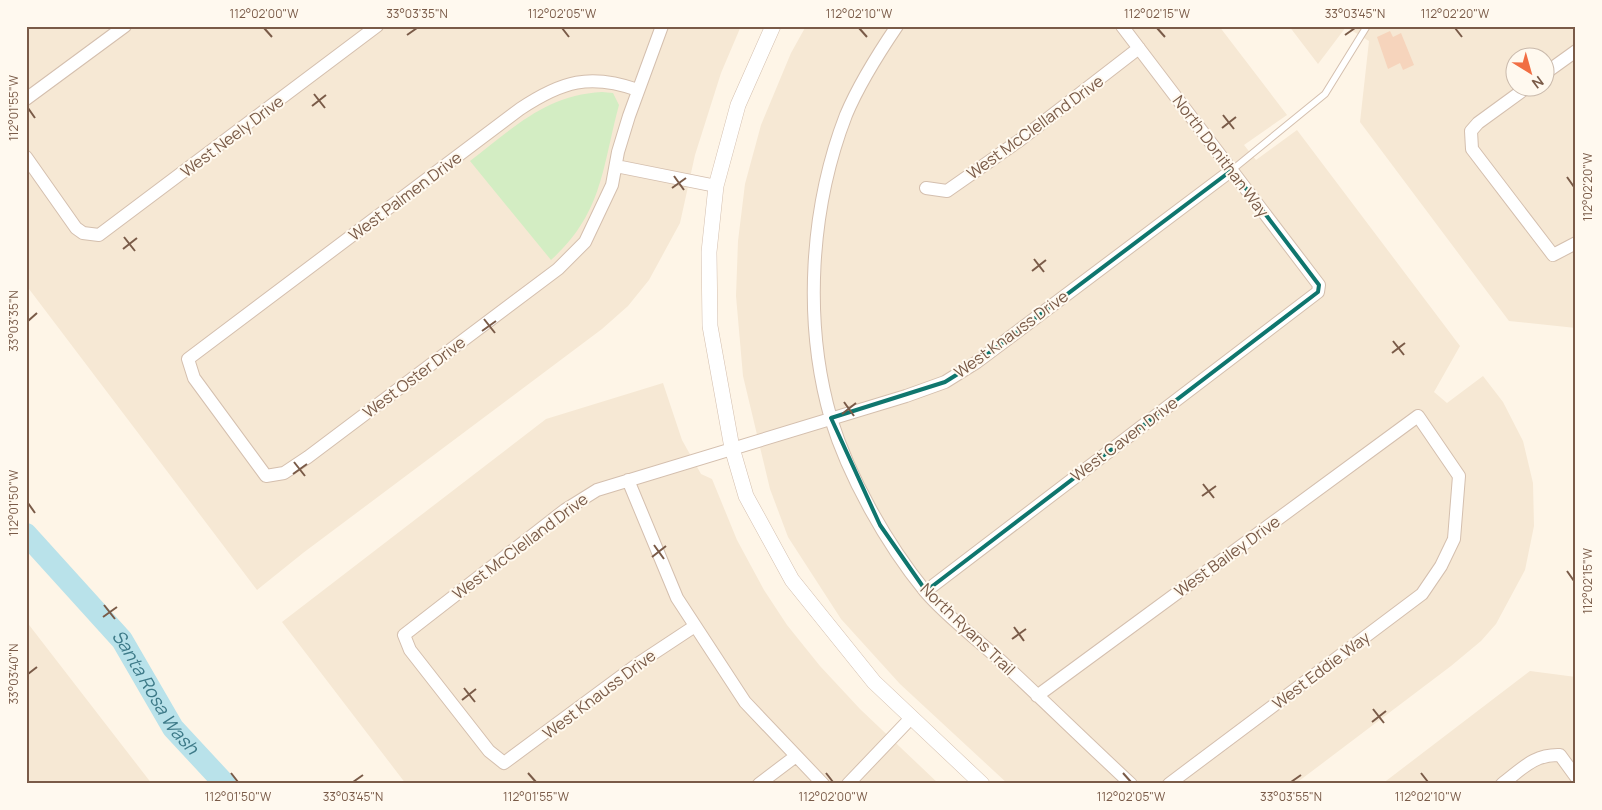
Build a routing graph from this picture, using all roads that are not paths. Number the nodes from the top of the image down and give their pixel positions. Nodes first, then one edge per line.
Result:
1 (125, 26) edge
2 (377, 26) edge
3 (662, 26) edge
4 (773, 26) edge
5 (897, 26) edge
6 (1122, 26) edge
7 (1367, 26) edge
8 (1139, 48) junction
9 (1576, 51) edge
10 (1554, 67) edge
11 (638, 90) junction
12 (1512, 98) edge
13 (26, 99) edge
14 (26, 157) edge
15 (616, 166) junction
16 (1232, 170) junction
17 (716, 186) junction
18 (926, 188) dead end
19 (1576, 243) edge
20 (1319, 285) joint
21 (831, 418) junction
22 (732, 448) junction
23 (266, 476) joint
24 (628, 480) junction
25 (1454, 539) joint
26 (926, 592) junction
27 (695, 626) junction
28 (1037, 696) junction
29 (911, 718) junction
30 (796, 756) junction
31 (504, 763) joint
32 (1576, 777) edge
33 (759, 784) edge
34 (823, 784) edge
35 (848, 784) edge
36 (982, 784) edge
37 (1131, 784) edge
38 (1169, 784) edge
39 (1502, 784) edge

1 - 13 street
2 - 14 street, West Neely Drive
3 - 11 street, West Oster Drive
4 - 17 street
5 - 21 street
6 - 8 street, North Donithan Way
7 - 16 lane
8 - 16 street, North Donithan Way
8 - 18 street, West McClelland Drive
9 - 10 street
11 - 15 street, West Oster Drive
11 - 23 street, West Palmen Drive
12 - 19 street
15 - 17 street
15 - 23 street, West Oster Drive
16 - 20 street, North Donithan Way
16 - 21 street, West Knauss Drive
17 - 22 street
20 - 26 street, West Caven Drive
21 - 22 street, West Knauss Drive
21 - 26 street, North Ryans Trail
22 - 24 street, West McClelland Drive
22 - 29 street
24 - 27 street
24 - 31 street, West McClelland Drive
25 - 28 street, West Bailey Drive
25 - 38 street, West Eddie Way
26 - 28 street, North Ryans Trail
27 - 30 street
27 - 31 street, West Knauss Drive
28 - 37 street, North Ryans Trail
29 - 35 street
29 - 36 street
30 - 33 street
30 - 34 street
32 - 39 street

